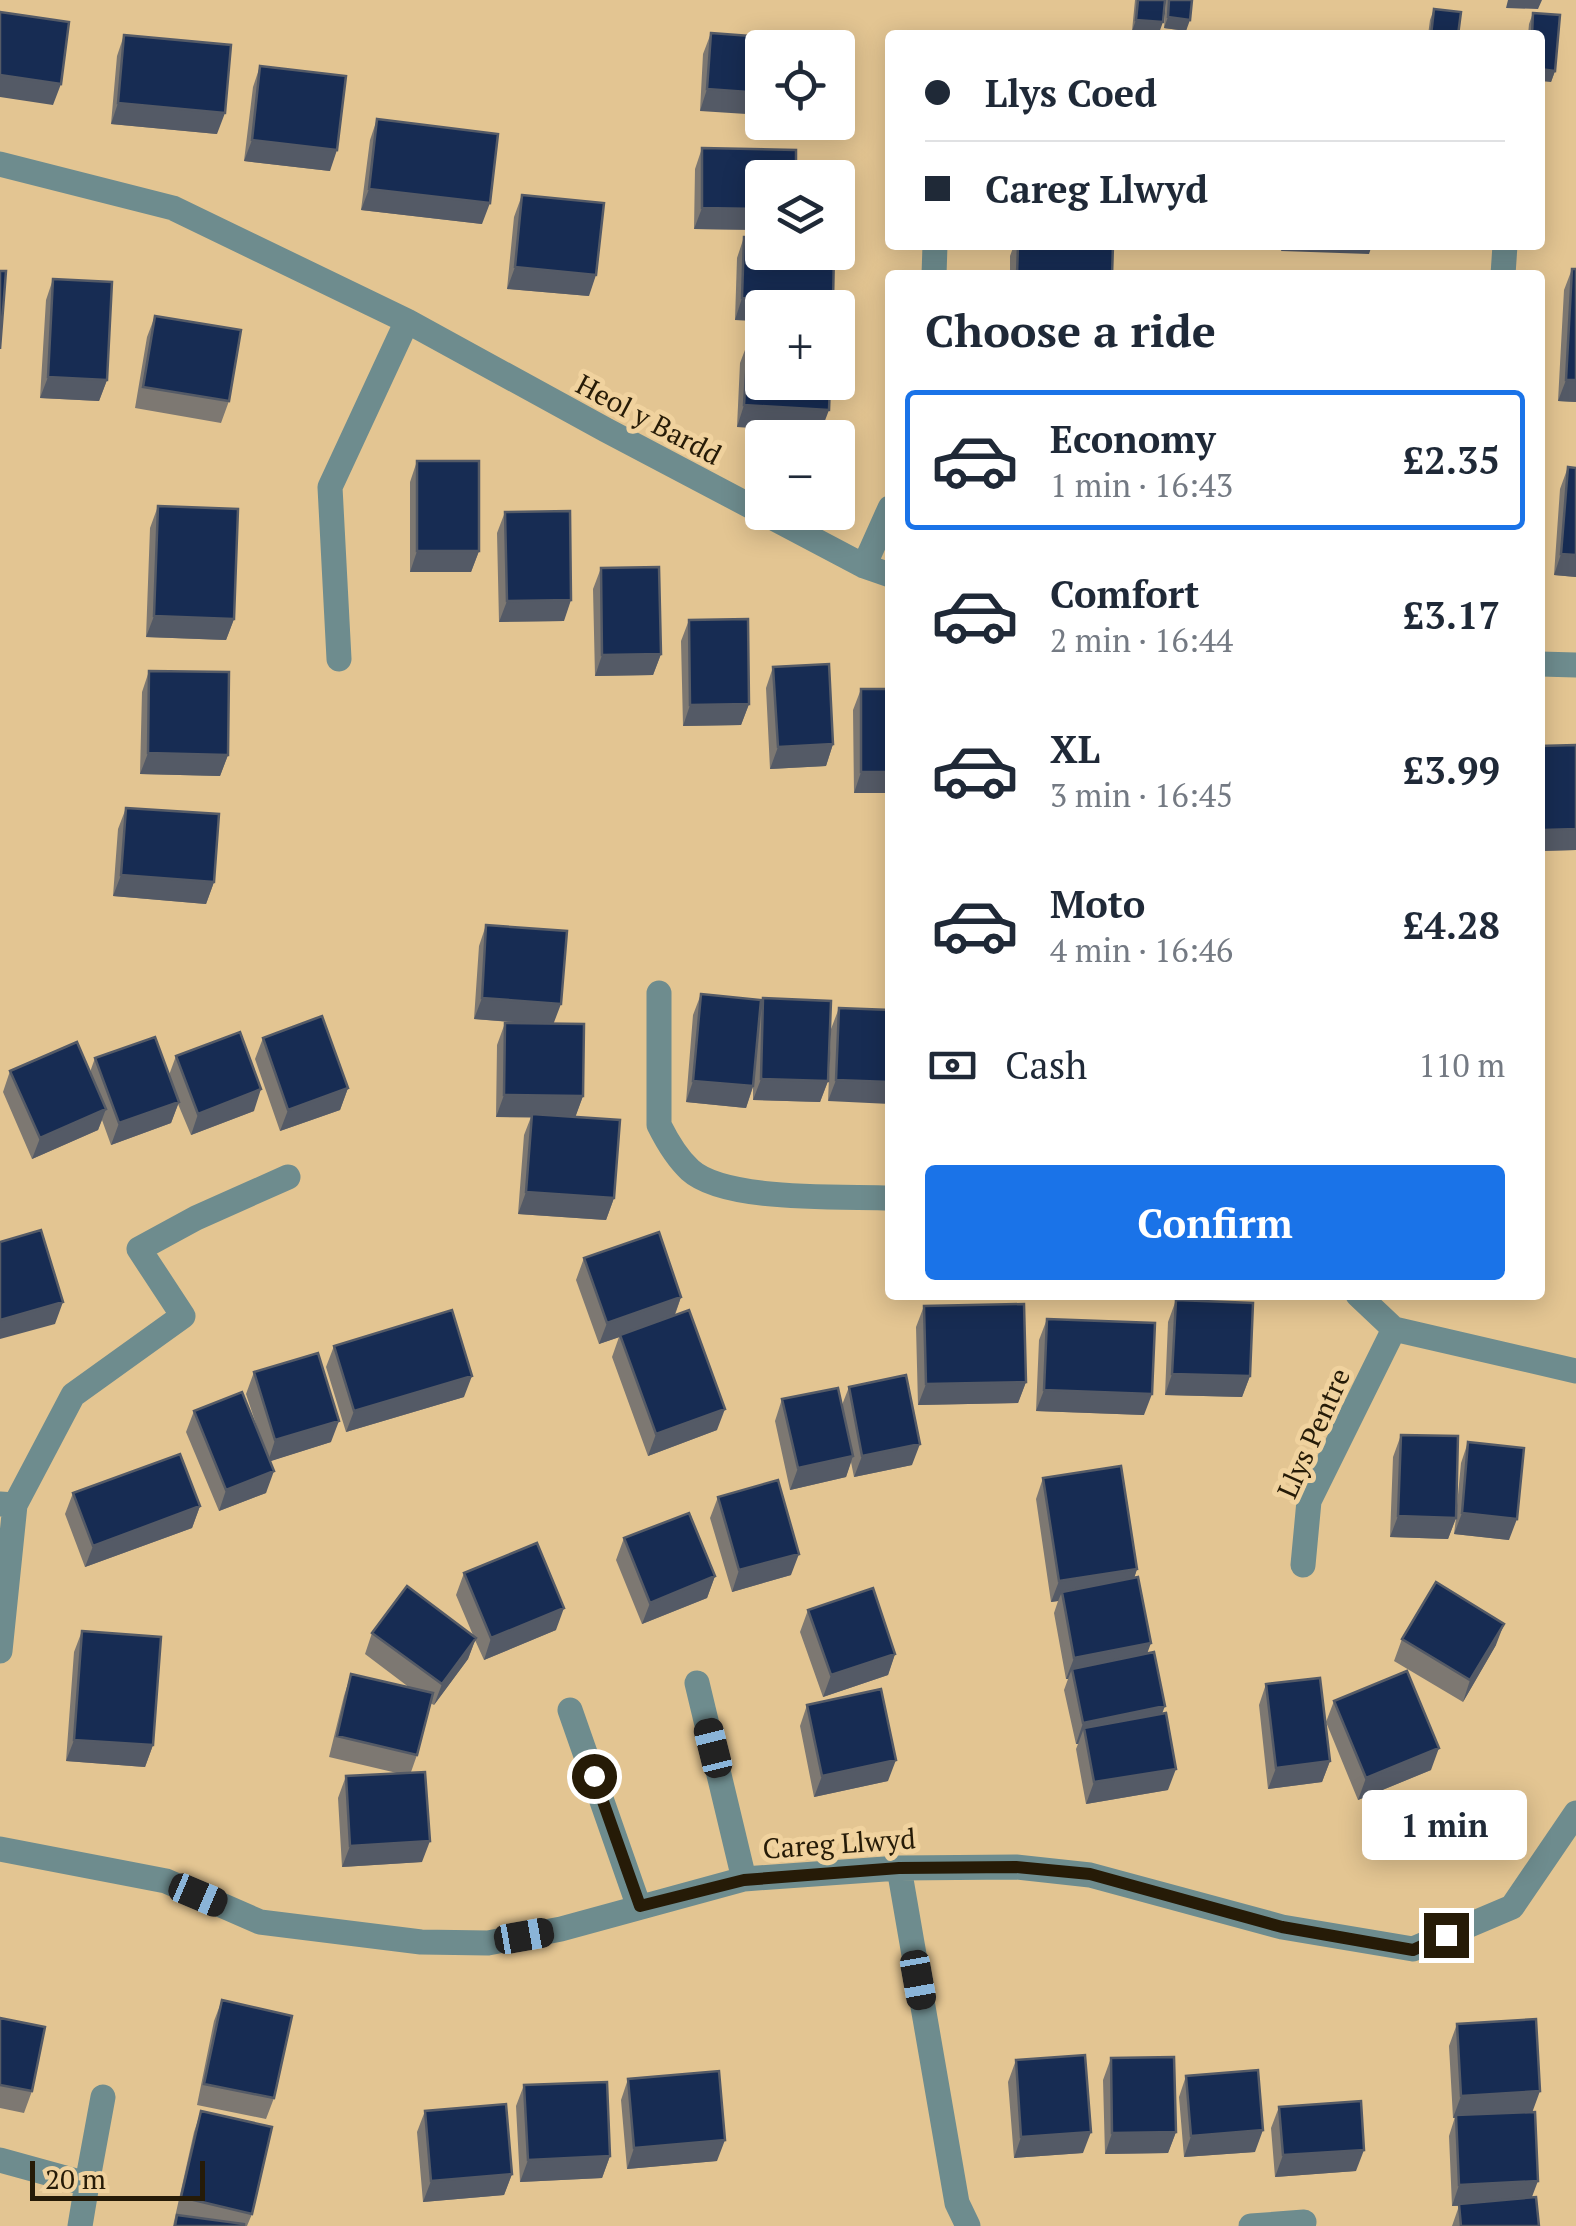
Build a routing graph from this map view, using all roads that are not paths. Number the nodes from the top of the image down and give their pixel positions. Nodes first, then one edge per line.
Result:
1 (0, 164) edge
2 (407, 320) junction
3 (885, 519) edge
4 (864, 566) junction
5 (885, 573) edge
6 (339, 659) dead end
7 (1545, 664) edge
8 (1576, 665) edge
9 (659, 993) dead end
10 (288, 1177) dead end
11 (885, 1198) edge
12 (1364, 1300) edge
13 (1394, 1329) junction
14 (1576, 1370) edge
15 (7, 1505) edge
16 (1303, 1564) dead end
17 (0, 1651) edge
18 (697, 1683) dead end
19 (570, 1710) dead end
20 (1576, 1813) edge
21 (0, 1849) edge
22 (899, 1868) junction
23 (744, 1880) junction
24 (640, 1906) junction
25 (103, 2097) dead end
26 (0, 2160) edge
27 (87, 2184) junction
28 (1304, 2222) dead end
29 (80, 2226) edge
30 (968, 2226) edge
31 (1251, 2226) edge

1 - 2 street, Heol y Bardd
2 - 4 street, Heol y Bardd
2 - 6 street
3 - 4 street
4 - 5 street, Heol y Bardd
7 - 8 street
9 - 11 street
10 - 15 street
12 - 13 street
13 - 14 street
13 - 16 street, Llys Pentre
15 - 17 street
18 - 23 street
19 - 24 street
20 - 22 street, Careg Llwyd
21 - 24 street, Careg Llwyd
22 - 23 street, Careg Llwyd
22 - 30 street
23 - 24 street, Careg Llwyd
25 - 27 street
26 - 27 street
27 - 29 street
28 - 31 street

